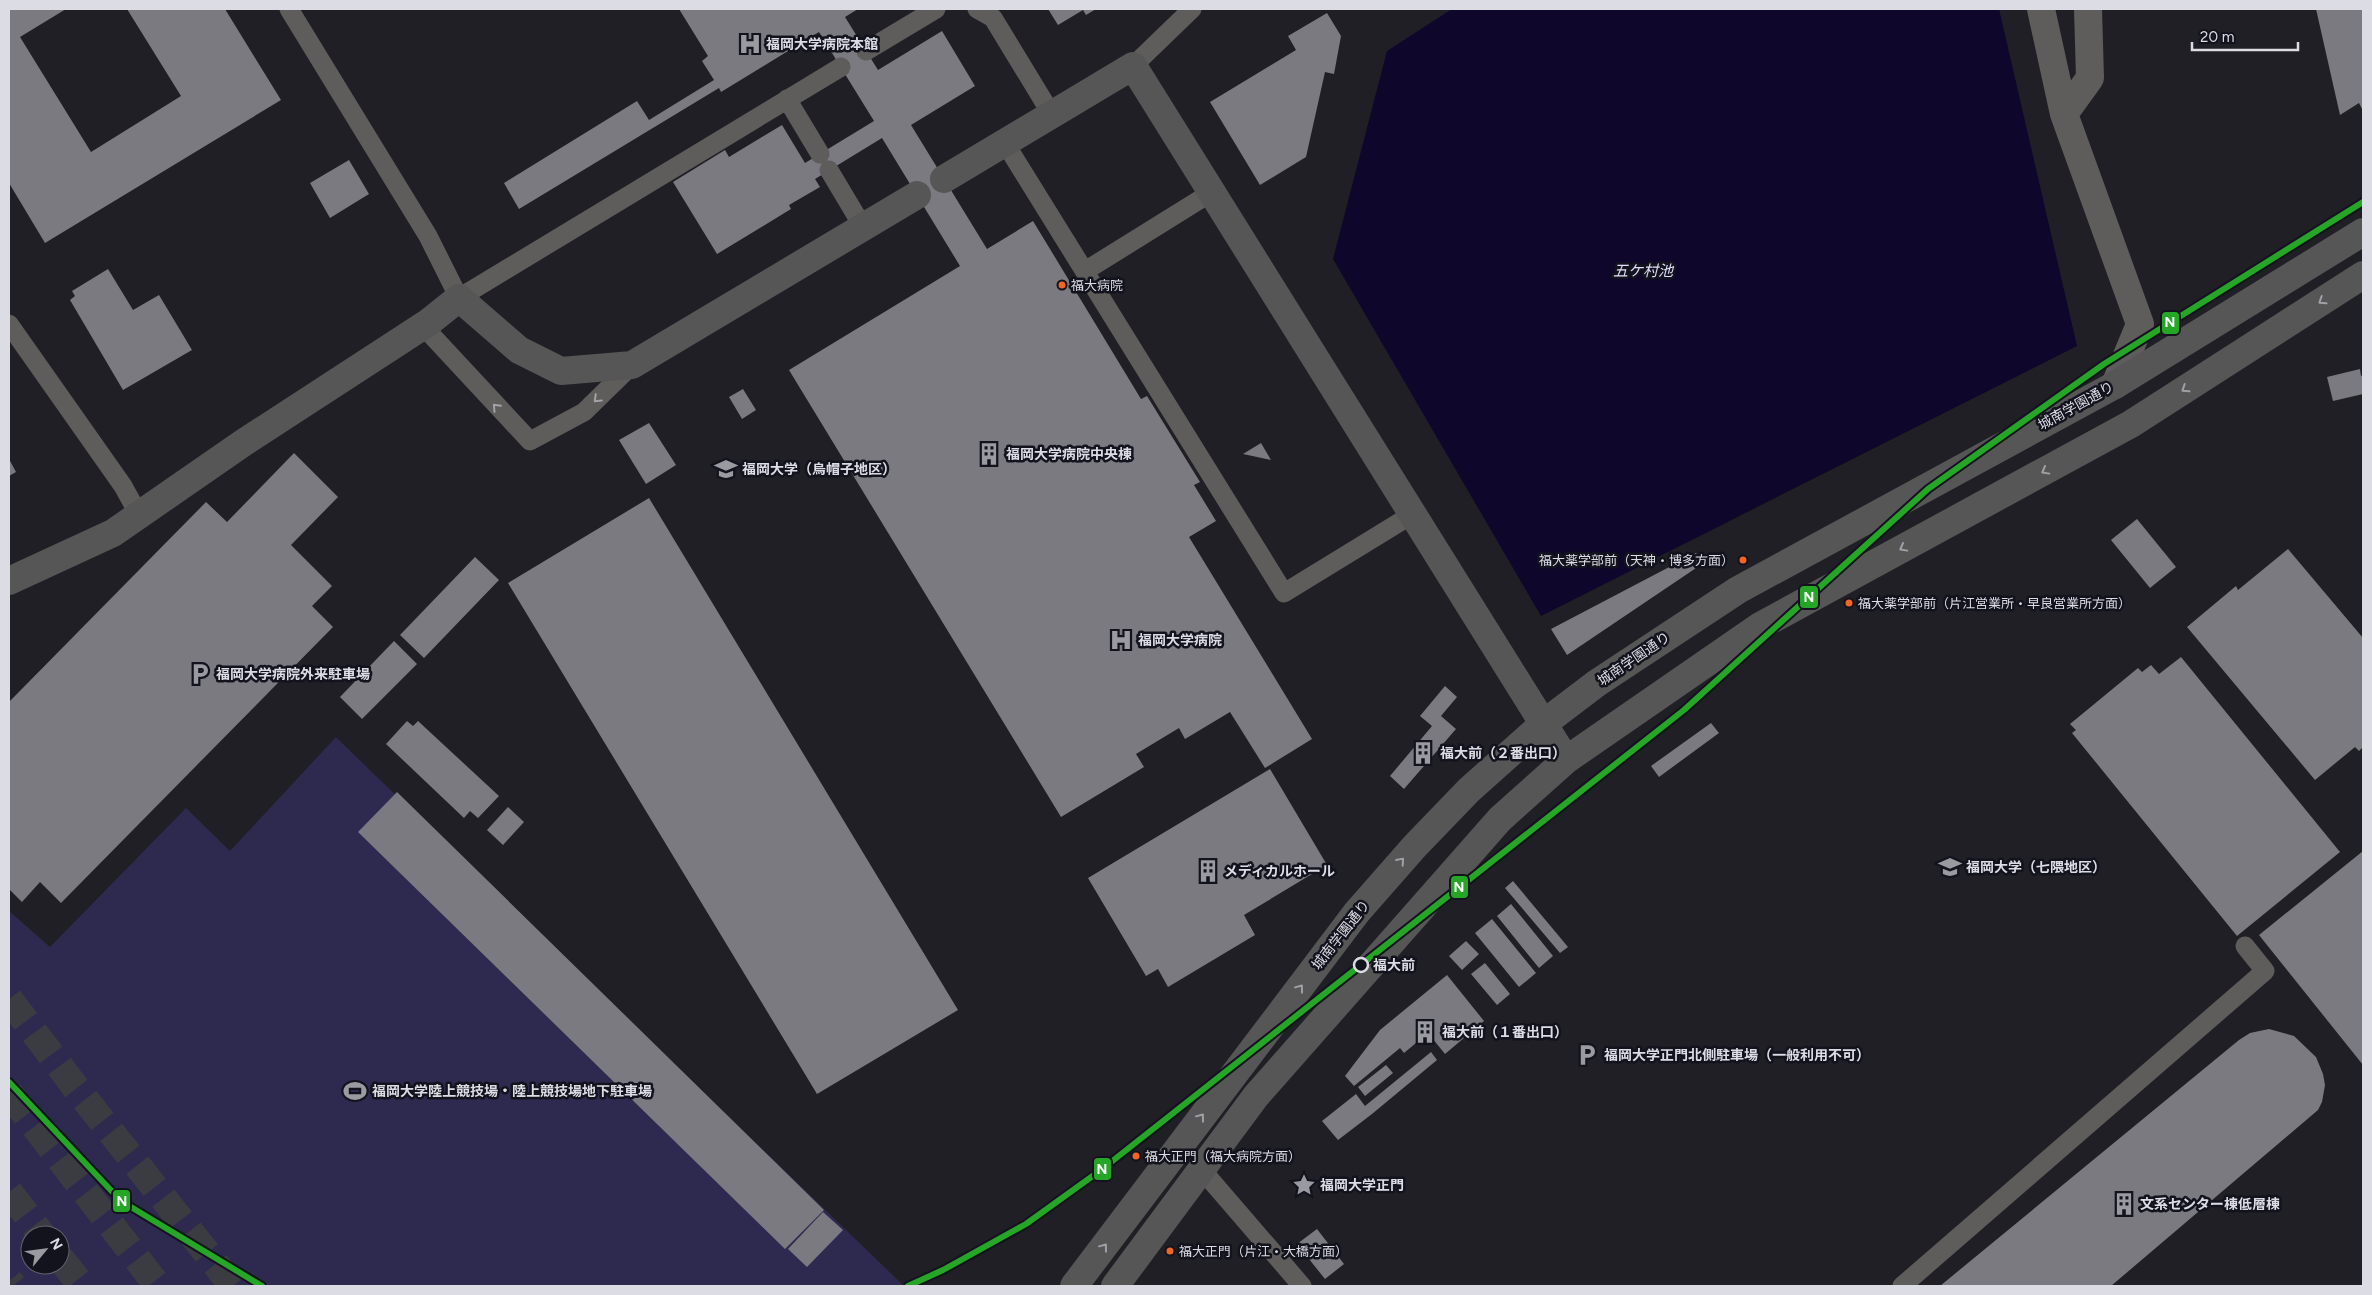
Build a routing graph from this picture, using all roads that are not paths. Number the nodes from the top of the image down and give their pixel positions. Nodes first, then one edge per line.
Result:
1 (290, 9) edge
2 (936, 9) edge
3 (977, 9) edge
4 (1192, 9) edge
5 (2041, 9) edge
6 (2088, 9) edge
7 (866, 51) dead end
8 (841, 66) dead end
9 (1134, 66) junction
10 (787, 99) junction
11 (2064, 114) junction
12 (1052, 115) junction
13 (1006, 143) junction
14 (820, 154) dead end
15 (829, 170) dead end
16 (944, 179) dead end
17 (1212, 192) junction
18 (917, 195) dead end
19 (863, 227) junction
20 (2363, 232) edge
21 (1085, 271) junction
22 (2363, 274) edge
23 (459, 298) junction
24 (9, 324) edge
25 (423, 326) junction
26 (632, 365) junction
27 (2115, 385) junction
28 (1413, 514) junction
29 (139, 515) junction
30 (9, 581) edge
31 (1543, 724) junction
32 (1566, 760) junction
33 (2245, 946) dead end
34 (1202, 1170) junction
35 (1074, 1286) edge
36 (1115, 1286) edge
37 (1302, 1286) edge
38 (1902, 1286) edge

1 - 23 lane
2 - 7 lane
3 - 12 lane
4 - 9 lane
5 - 11 street
6 - 11 street
8 - 10 lane
9 - 12 street
9 - 17 street
10 - 14 lane
10 - 23 lane
11 - 27 street
12 - 13 street
13 - 16 street
13 - 21 lane
15 - 19 lane
17 - 21 lane
17 - 28 street
18 - 19 street
19 - 26 street
20 - 27 street, 城南学園通り
21 - 28 lane
22 -> 32 street
23 - 25 street
23 - 26 street
24 - 29 lane
26 -> 25 lane
25 - 29 street
27 - 31 street, 城南学園通り
28 - 31 street
29 - 30 street
31 - 32 street
35 -> 31 street, 城南学園通り
32 - 34 street
33 - 38 lane
34 - 36 street
34 - 37 lane

